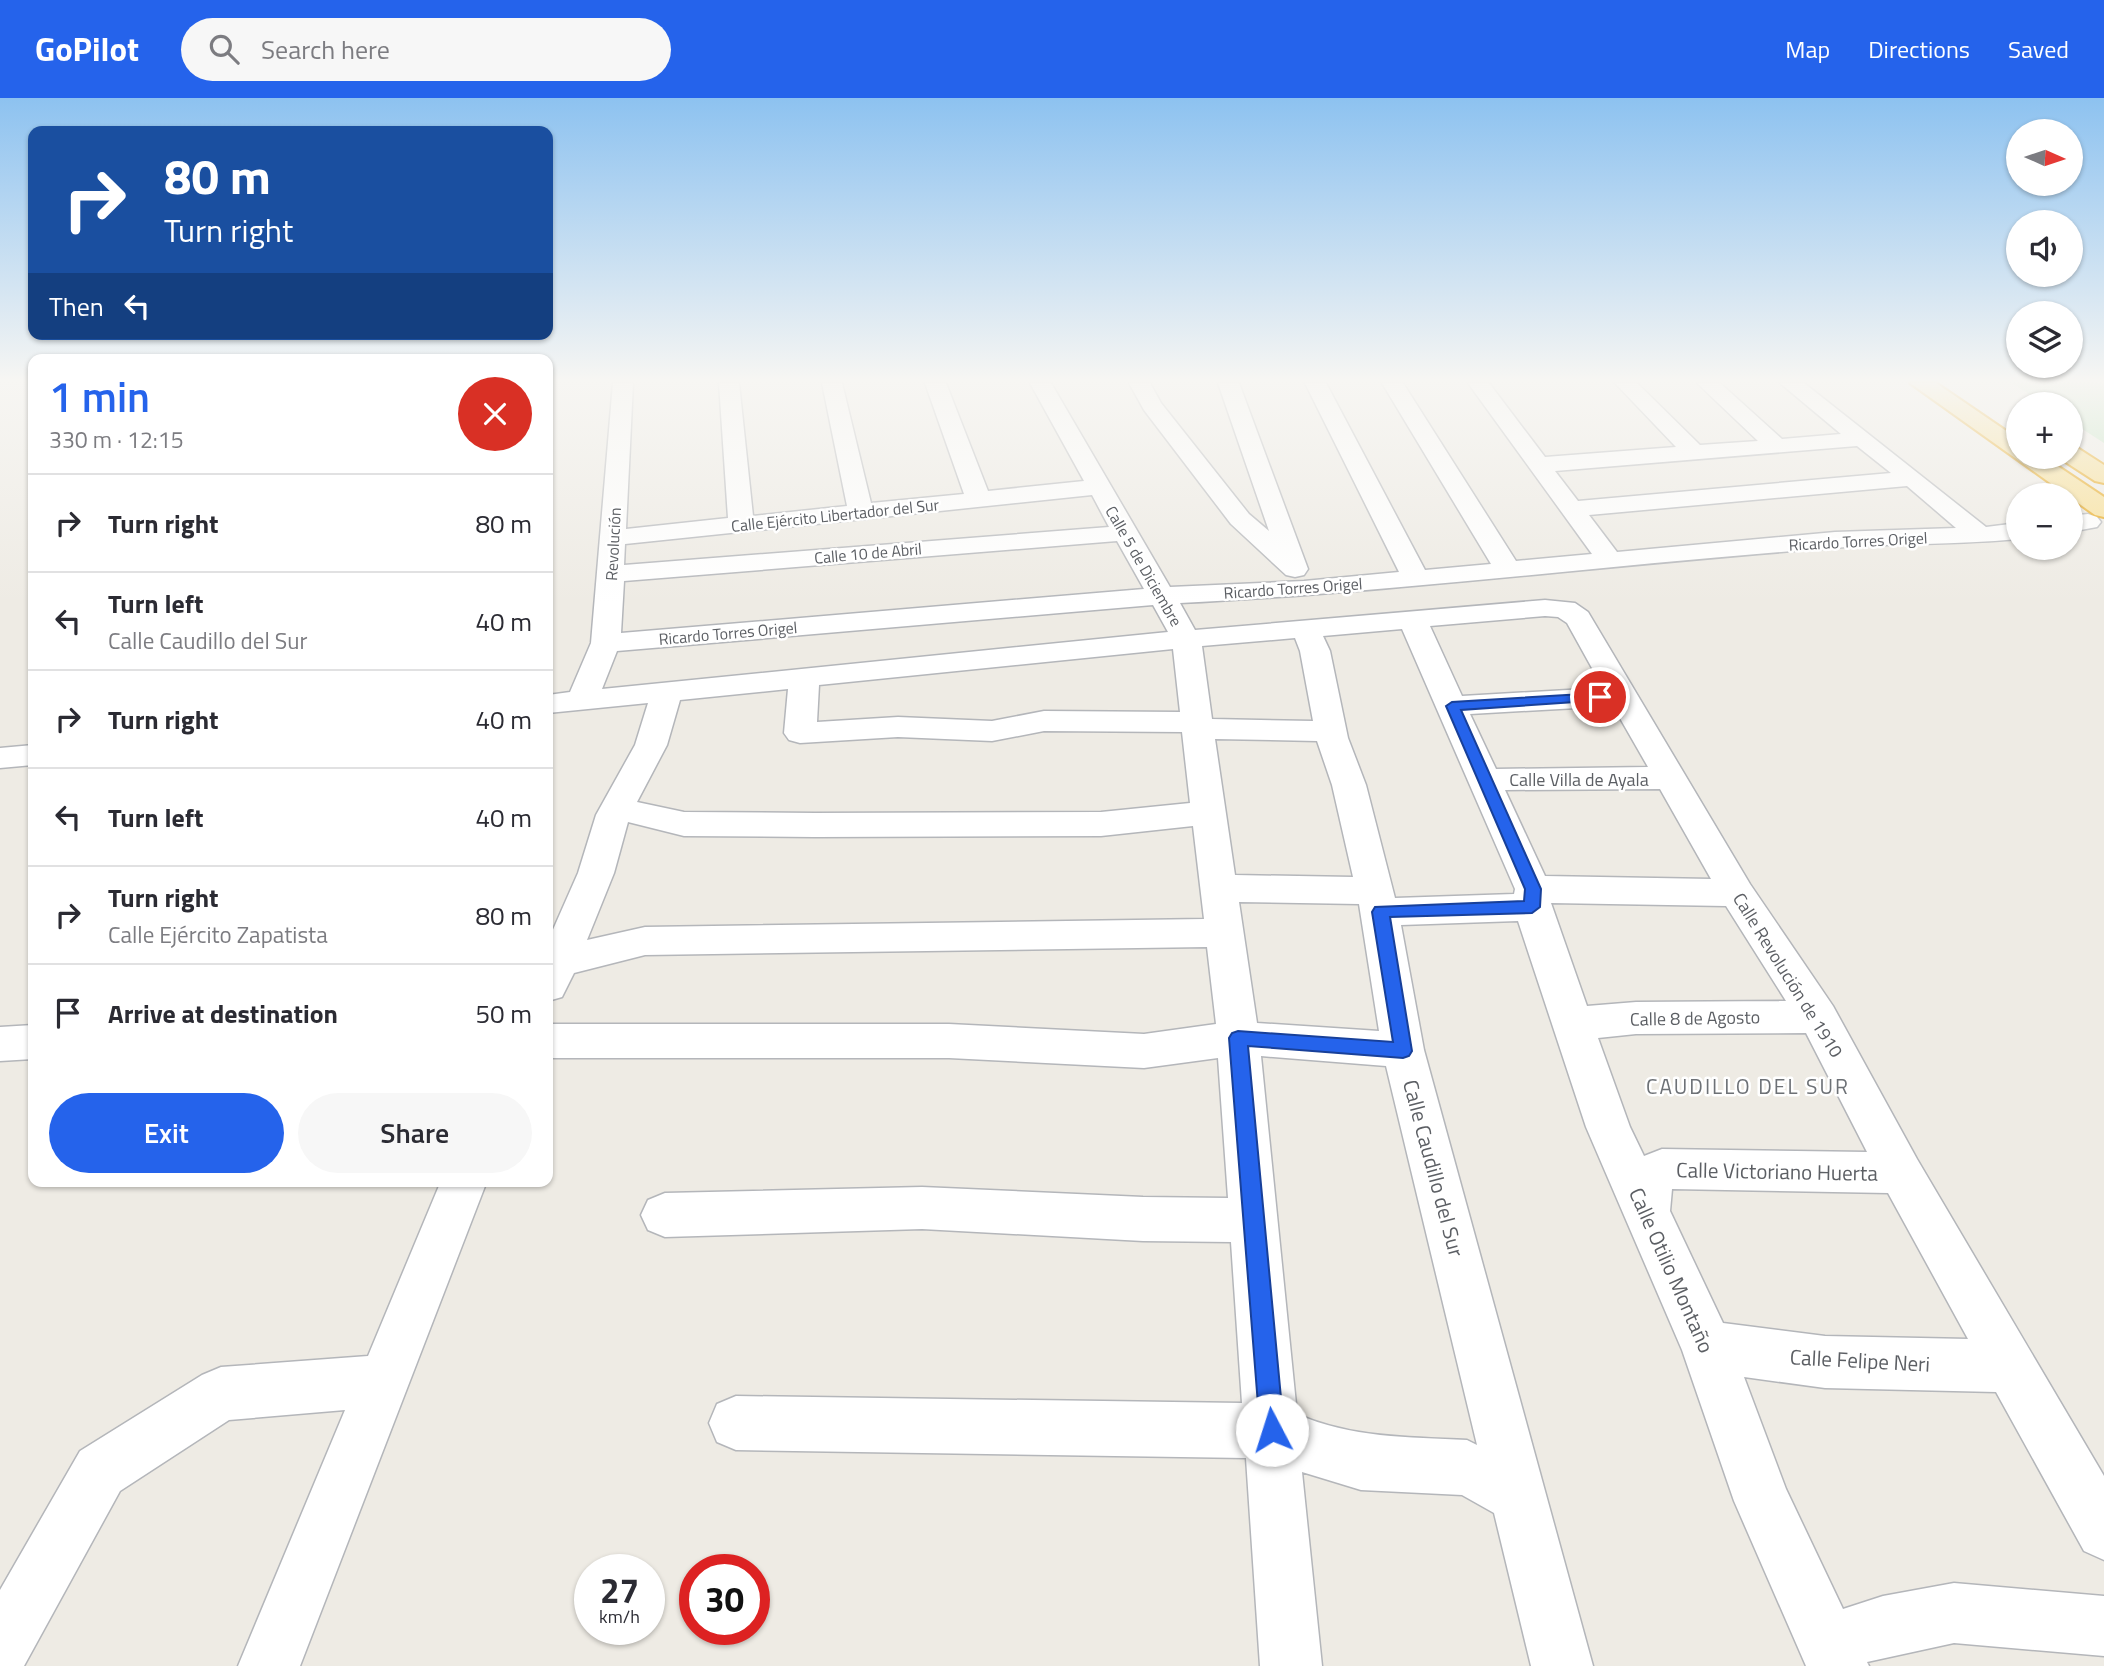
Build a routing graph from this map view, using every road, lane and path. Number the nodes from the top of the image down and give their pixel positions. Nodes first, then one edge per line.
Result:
1 (618, 456) edge
2 (735, 456) edge
3 (848, 456) edge
4 (963, 456) edge
5 (1082, 456) edge
6 (1192, 456) edge
7 (1253, 456) edge
8 (1353, 456) edge
9 (1437, 456) edge
10 (1532, 456) edge
11 (1644, 456) edge
12 (1884, 456) edge
13 (2083, 462) edge
14 (1539, 465) junction
15 (2039, 469) edge
16 (2104, 476) edge
17 (1912, 478) junction
18 (1099, 487) junction
19 (979, 500) junction
20 (1569, 509) junction
21 (861, 513) junction
22 (2087, 519) edge
23 (741, 524) junction
24 (2006, 532) edge
25 (1125, 533) junction
26 (1980, 535) junction
27 (612, 538) junction
28 (1610, 561) junction
29 (1508, 570) junction
30 (612, 574) junction
31 (1415, 578) junction
32 (1163, 596) junction
33 (1301, 596) junction
34 (1412, 619) junction
35 (1186, 639) junction
36 (606, 643) junction
37 (804, 680) junction
38 (667, 691) junction
39 (1624, 696) junction
40 (582, 700) junction
41 (553, 703) edge
42 (1452, 706) junction
43 (1197, 726) junction
44 (1330, 731) junction
45 (28, 755) edge
46 (0, 758) edge
47 (1672, 778) junction
48 (1487, 784) junction
49 (616, 808) junction
50 (1209, 813) junction
51 (1217, 888) junction
52 (1737, 893) junction
53 (1532, 898) junction
54 (1378, 901) junction
55 (1223, 933) junction
56 (554, 973) edge
57 (1818, 1017) junction
58 (1573, 1024) junction
59 (1238, 1038) junction
60 (553, 1041) edge
61 (28, 1042) edge
62 (0, 1044) edge
63 (1403, 1051) junction
64 (1901, 1173) junction
65 (462, 1187) edge
66 (1646, 1213) junction
67 (666, 1215) dead end
68 (1254, 1220) junction
69 (1707, 1347) junction
70 (2012, 1366) junction
71 (383, 1381) junction
72 (736, 1423) dead end
73 (1272, 1430) junction
74 (1519, 1496) junction
75 (2104, 1531) edge
76 (2104, 1626) edge
77 (0, 1649) edge
78 (1834, 1655) edge
79 (269, 1666) edge
80 (1292, 1666) edge
81 (1562, 1666) edge

1 - 27 street, Revolución
2 - 23 street
3 - 21 street
4 - 19 street
5 - 18 street, Calle 5 de Diciembre
6 - 33 street
7 - 33 street, Calle Caudillo del Sur
8 - 31 street
9 - 29 street
10 - 14 street
11 - 14 street
12 - 17 street
13 - 16 highway
14 - 20 street
15 - 22 highway
17 - 20 street
17 - 26 street
18 - 19 street, Calle Ejército Libertador del Sur
18 - 25 street, Calle 5 de Diciembre
19 - 21 street, Calle Ejército Libertador del Sur
20 - 28 street
21 - 23 street, Calle Ejército Libertador del Sur
23 - 27 street, Calle Ejército Libertador del Sur
24 - 26 street, Ricardo Torres Origel
25 - 30 street, Calle 10 de Abril
25 - 32 street, Calle 5 de Diciembre
26 - 28 street, Ricardo Torres Origel
27 - 30 street, Revolución
28 - 29 street, Ricardo Torres Origel
29 - 31 street, Ricardo Torres Origel
30 - 36 street, Revolución
31 - 33 street, Ricardo Torres Origel
32 - 33 street, Ricardo Torres Origel
32 - 35 street, Calle 5 de Diciembre
32 - 36 street, Ricardo Torres Origel
33 - 34 street
33 - 35 street
33 - 44 street, Calle Caudillo del Sur
34 - 39 street, Calle Revolución de 1910
34 - 42 street, Calle Otilio Montaño
35 - 37 street
35 - 43 street
36 - 40 street, Revolución
37 - 38 street
37 - 43 street
38 - 40 street
38 - 49 street
39 - 42 street
39 - 47 street, Calle Revolución de 1910
40 - 41 street
42 - 48 street, Calle Otilio Montaño
43 - 44 street
43 - 50 street
44 - 54 street, Calle Caudillo del Sur
45 - 46 street
47 - 48 street, Calle Villa de Ayala
47 - 52 street, Calle Revolución de 1910
48 - 53 street, Calle Otilio Montaño
49 - 50 street
49 - 56 street
50 - 51 street
51 - 54 street
51 - 55 street
52 - 53 street
52 - 57 street, Calle Revolución de 1910
53 - 54 street
53 - 58 street, Calle Otilio Montaño
54 - 63 street, Calle Caudillo del Sur
55 - 56 street
55 - 59 street
57 - 58 street, Calle 8 de Agosto
57 - 64 street, Calle Revolución de 1910
58 - 66 street, Calle Otilio Montaño
59 - 60 street
59 - 63 street
59 - 68 street
61 - 62 street
63 - 74 street, Calle Caudillo del Sur
64 - 66 street, Calle Victoriano Huerta
64 - 70 street, Calle Revolución de 1910
65 - 71 street
66 - 69 street, Calle Otilio Montaño
67 - 68 street
68 - 73 street
69 - 70 street, Calle Felipe Neri
69 - 78 street, Calle Otilio Montaño
70 - 75 street, Calle Revolución de 1910
71 - 77 street
71 - 79 street
72 - 73 street
73 - 74 street
73 - 80 street
74 - 81 street, Calle Caudillo del Sur
76 - 78 street

